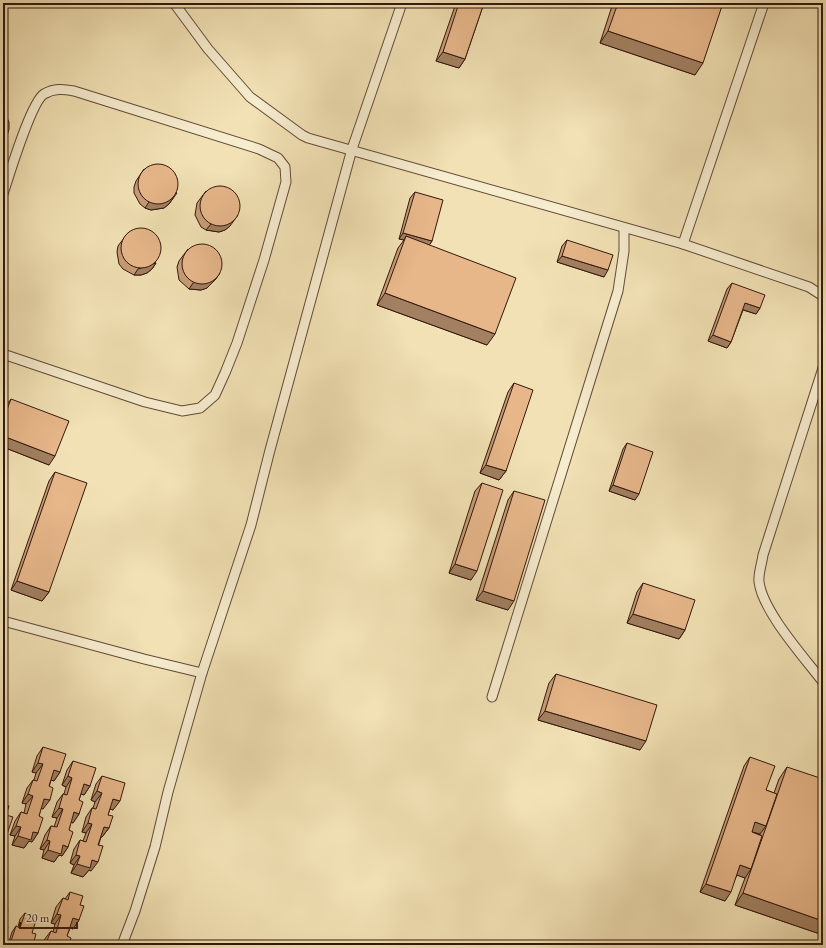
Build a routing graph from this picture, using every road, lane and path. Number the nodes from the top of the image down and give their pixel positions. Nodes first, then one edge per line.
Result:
1 (174, 3) edge
2 (402, 3) edge
3 (764, 3) edge
4 (352, 149) junction
5 (3, 194) edge
6 (624, 228) junction
7 (683, 244) junction
8 (823, 296) edge
9 (3, 354) edge
10 (823, 368) edge
11 (3, 622) edge
12 (202, 673) junction
13 (823, 682) edge
14 (492, 696) dead end
15 (122, 945) edge

1 - 4 lane
2 - 4 lane
3 - 7 lane
4 - 6 lane
4 - 12 lane
5 - 9 lane
6 - 7 lane
6 - 14 lane
7 - 8 lane
10 - 13 lane
11 - 12 lane
12 - 15 lane

